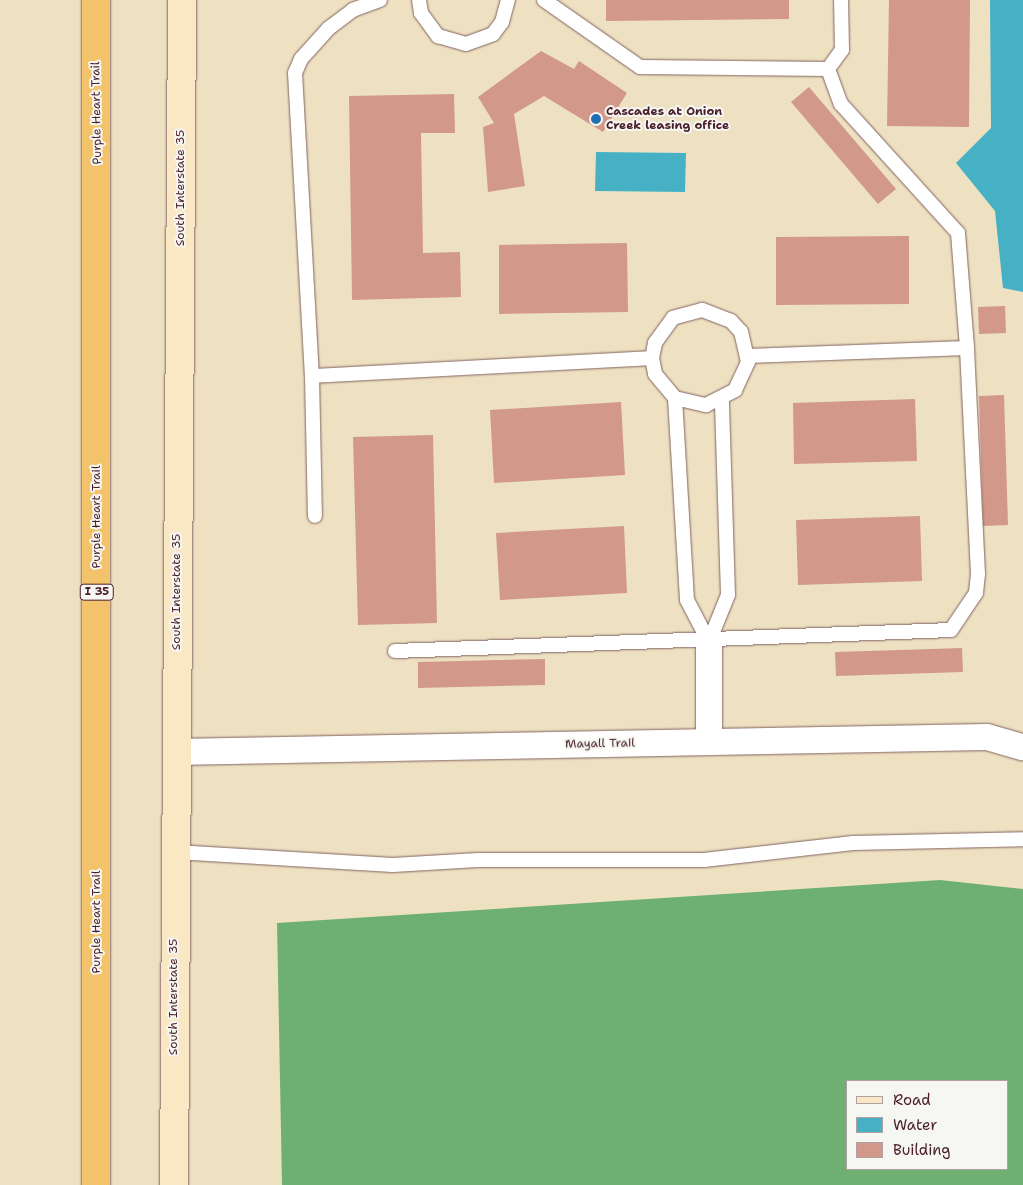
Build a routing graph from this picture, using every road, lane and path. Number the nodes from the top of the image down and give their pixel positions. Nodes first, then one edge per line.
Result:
1 (96, 0) edge
2 (182, 0) edge
3 (380, 0) edge
4 (419, 0) edge
5 (508, 0) edge
6 (544, 0) edge
7 (841, 0) edge
8 (828, 69) junction
9 (967, 348) junction
10 (747, 356) junction
11 (652, 358) junction
12 (312, 376) junction
13 (675, 398) junction
14 (722, 400) junction
15 (315, 516) dead end
16 (709, 642) junction
17 (395, 651) dead end
18 (708, 742) junction
19 (1023, 747) edge
20 (176, 752) junction
21 (1023, 840) edge
22 (175, 852) junction
23 (96, 1185) edge
24 (174, 1185) edge

1 - 23 highway, Purple Heart Trail / I 35
2 - 20 main road, South Interstate 35
3 - 12 lane
4 - 5 lane
6 - 8 lane
7 - 8 lane
8 - 9 lane
9 - 10 lane
9 - 16 lane
10 - 11 lane
10 - 14 lane
11 - 12 lane
11 - 13 lane
12 - 15 lane
13 - 14 lane
13 - 16 lane
14 - 16 lane
16 - 17 lane
16 - 18 street
18 - 19 street, Mayall Trail
18 - 20 street, Mayall Trail
20 - 22 main road, South Interstate 35
21 - 22 lane
22 - 24 main road, South Interstate 35

